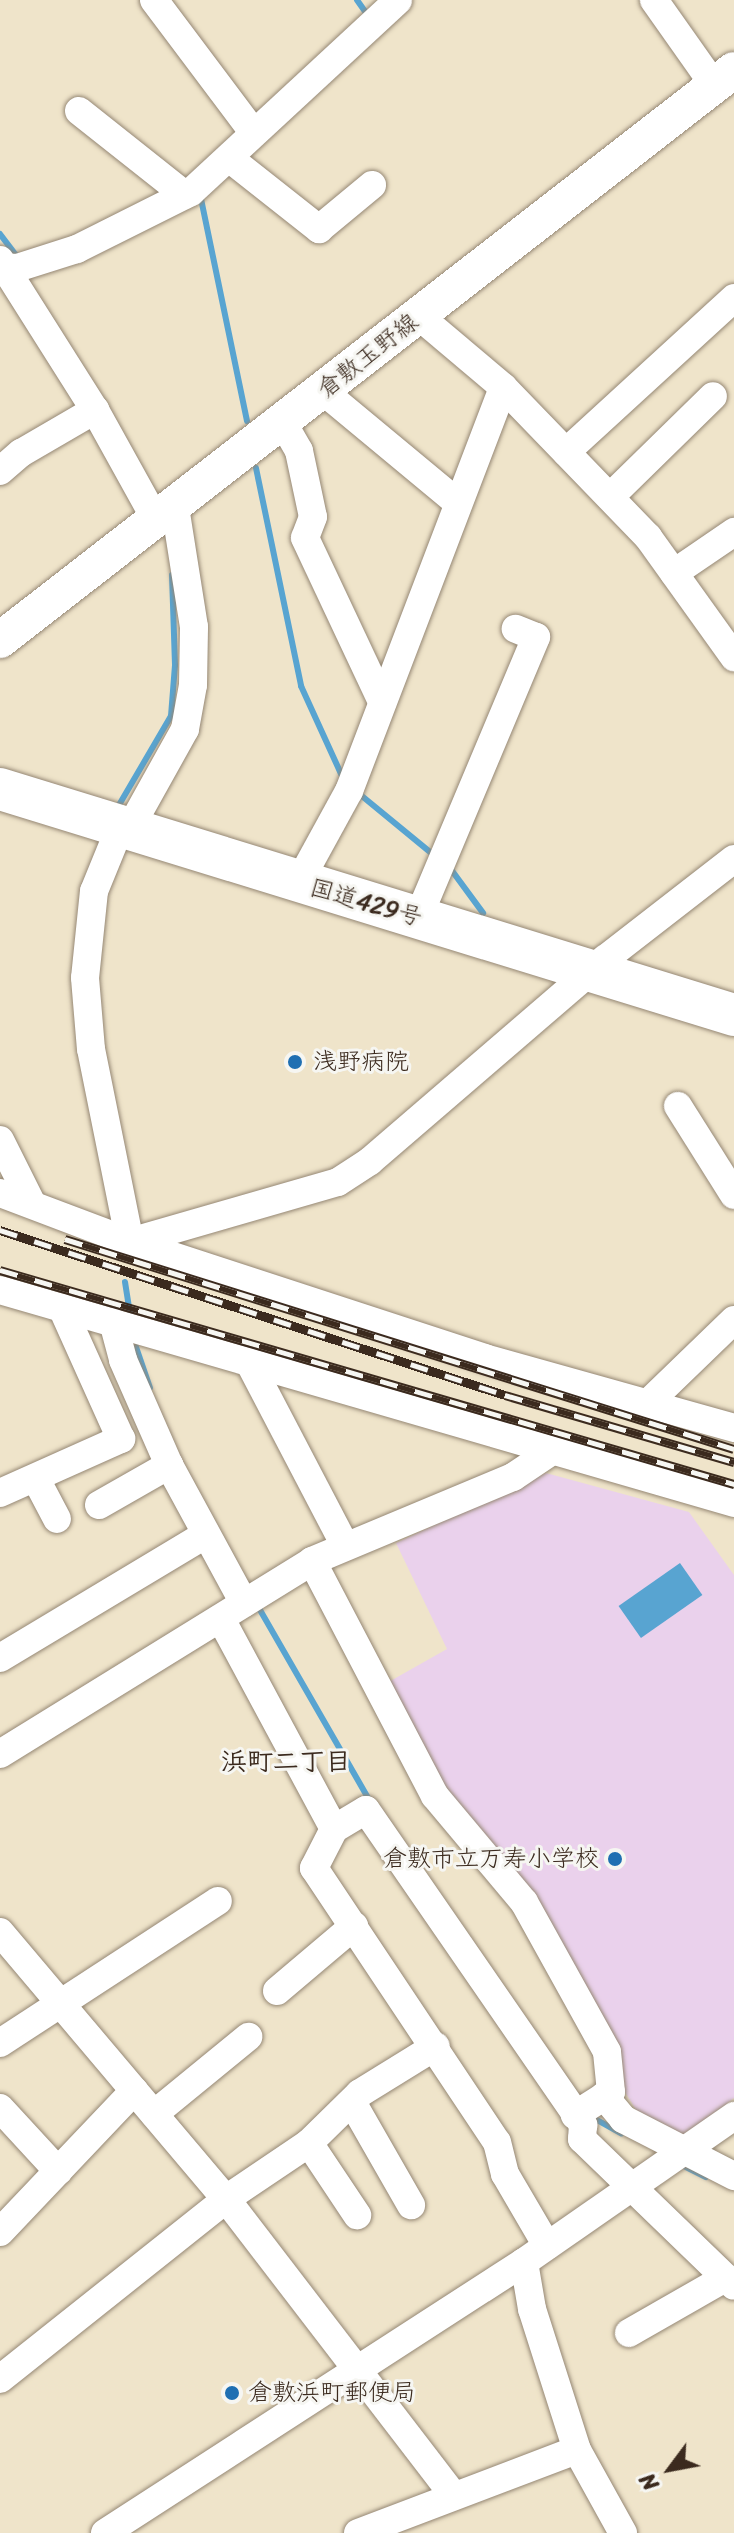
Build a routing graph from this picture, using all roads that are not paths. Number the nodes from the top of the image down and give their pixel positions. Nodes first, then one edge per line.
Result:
1 (154, 0) edge
2 (398, 0) edge
3 (654, 0) edge
4 (724, 78) edge
5 (79, 111) dead end
6 (254, 133) junction
7 (233, 162) junction
8 (372, 185) dead end
9 (185, 195) junction
10 (9, 266) edge
11 (734, 298) edge
12 (419, 316) junction
13 (503, 387) junction
14 (323, 391) junction
15 (713, 396) dead end
16 (95, 410) junction
17 (283, 423) junction
18 (566, 452) junction
19 (0, 471) edge
20 (610, 497) junction
21 (458, 503) junction
22 (166, 515) junction
23 (734, 532) edge
24 (674, 573) junction
25 (516, 629) dead end
26 (0, 640) edge
27 (730, 644) edge
28 (382, 702) junction
29 (0, 789) edge
30 (126, 826) junction
31 (734, 859) edge
32 (298, 884) junction
33 (418, 918) junction
34 (592, 971) junction
35 (734, 1015) edge
36 (678, 1106) dead end
37 (0, 1140) edge
38 (0, 1193) edge
39 (734, 1195) edge
40 (31, 1202) junction
41 (130, 1242) junction
42 (0, 1290) edge
43 (62, 1308) junction
44 (734, 1320) edge
45 (113, 1322) junction
46 (249, 1362) junction
47 (649, 1402) junction
48 (734, 1428) edge
49 (552, 1451) junction
50 (169, 1465) junction
51 (36, 1479) junction
52 (0, 1493) edge
53 (734, 1503) edge
54 (99, 1505) dead end
55 (57, 1519) dead end
56 (205, 1535) junction
57 (344, 1544) junction
58 (312, 1561) junction
59 (242, 1603) junction
60 (0, 1658) edge
61 (0, 1754) edge
62 (334, 1829) junction
63 (218, 1901) dead end
64 (354, 1926) junction
65 (0, 1932) edge
66 (277, 1991) dead end
67 (58, 2003) junction
68 (248, 2037) dead end
69 (0, 2043) edge
70 (436, 2046) junction
71 (134, 2091) junction
72 (352, 2102) junction
73 (586, 2108) junction
74 (154, 2114) junction
75 (734, 2116) edge
76 (4, 2120) edge
77 (309, 2143) junction
78 (679, 2157) junction
79 (58, 2171) junction
80 (734, 2176) edge
81 (630, 2189) junction
82 (226, 2199) junction
83 (411, 2205) dead end
84 (357, 2215) dead end
85 (0, 2232) edge
86 (547, 2246) junction
87 (524, 2262) junction
88 (730, 2282) edge
89 (629, 2333) dead end
90 (356, 2368) junction
91 (0, 2379) edge
92 (577, 2450) junction
93 (454, 2496) junction
94 (105, 2533) edge
95 (358, 2533) edge
96 (623, 2533) edge

1 - 6 street
2 - 6 street
3 - 4 street
4 - 12 main road, 倉敷玉野線
5 - 9 street
6 - 7 street
7 - 8 street
7 - 9 street
9 - 10 street
10 - 16 street
11 - 18 street
12 - 13 street
12 - 14 main road, 倉敷玉野線
13 - 18 street
13 - 21 street
14 - 17 main road, 倉敷玉野線
14 - 21 street
15 - 20 street
16 - 19 street
16 - 22 street
17 - 22 main road, 倉敷玉野線
17 - 28 street
18 - 20 street
20 - 24 street
21 - 28 street
22 - 26 main road, 倉敷玉野線
22 - 30 street
23 - 24 street
24 - 27 street
25 - 33 street
28 - 32 street
29 - 30 highway, 国道429号
30 - 32 highway, 国道429号
30 - 41 street
31 - 34 street
32 - 33 highway, 国道429号
33 - 34 highway, 国道429号
34 - 35 highway, 国道429号
34 - 41 street
36 - 39 street
37 - 40 street
38 - 40 street
40 - 41 street
41 - 47 street
42 - 43 street
43 - 45 street
43 - 51 street
44 - 47 street
45 - 46 street
45 - 50 street
46 - 49 street
46 - 57 street
47 - 48 street
49 - 53 street
49 - 57 street
50 - 54 street
50 - 56 street
51 - 52 street
51 - 55 street
56 - 59 street
56 - 60 street
57 - 58 street
58 - 59 street
58 - 73 street
59 - 61 street
59 - 62 street
62 - 64 street
62 - 73 street
63 - 67 street
64 - 66 street
64 - 70 street
65 - 67 street
67 - 69 street
67 - 71 street
68 - 74 street
70 - 72 street
70 - 86 street
71 - 74 street
71 - 79 street
72 - 77 street
72 - 83 street
73 - 78 street
73 - 81 street
74 - 82 street
75 - 78 street
76 - 79 street
77 - 82 street
77 - 84 street
78 - 80 street
78 - 81 street
79 - 85 street
81 - 86 street
81 - 88 street
82 - 90 street
82 - 91 street
86 - 87 street
87 - 90 street
87 - 92 street
88 - 89 street
90 - 93 street
90 - 94 street
92 - 93 street
92 - 96 street
93 - 95 street

